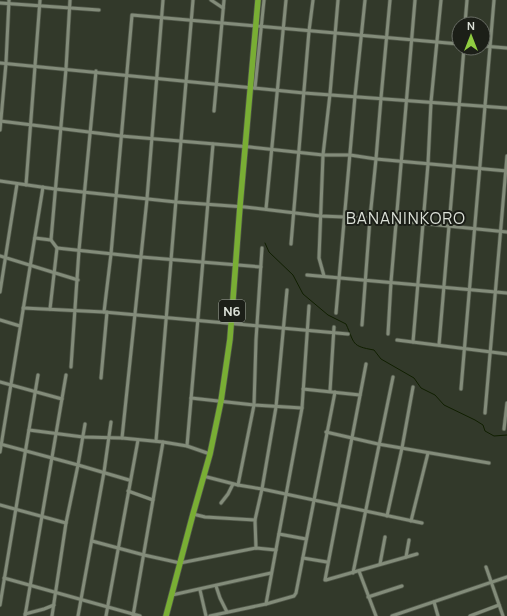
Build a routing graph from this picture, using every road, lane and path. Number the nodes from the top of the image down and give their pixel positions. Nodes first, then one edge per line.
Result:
1 (40, 0) edge
2 (70, 0) edge
3 (164, 0) edge
4 (193, 0) edge
5 (210, 0) edge
6 (224, 0) edge
7 (258, 0) edge
8 (264, 0) edge
9 (286, 0) edge
10 (313, 0) edge
11 (338, 0) edge
12 (365, 0) edge
13 (390, 0) edge
14 (415, 0) edge
15 (441, 0) edge
16 (467, 0) edge
17 (494, 0) edge
18 (8, 2) edge
19 (0, 3) edge
20 (40, 6) junction
21 (224, 8) junction
22 (69, 9) junction
23 (99, 10) dead end
24 (466, 16) edge
25 (162, 18) junction
26 (192, 21) junction
27 (222, 23) junction
28 (258, 25) junction
29 (283, 28) junction
30 (309, 31) junction
31 (335, 33) junction
32 (361, 36) junction
33 (386, 38) junction
34 (412, 40) junction
35 (437, 42) junction
36 (451, 43) edge
37 (491, 47) joint
38 (507, 48) edge
39 (463, 56) edge
40 (490, 56) edge
41 (0, 63) edge
42 (6, 63) junction
43 (35, 66) junction
44 (66, 69) junction
45 (96, 71) junction
46 (126, 75) junction
47 (157, 78) junction
48 (186, 81) junction
49 (217, 84) junction
50 (253, 88) junction
51 (278, 90) junction
52 (304, 93) junction
53 (330, 94) junction
54 (355, 96) junction
55 (380, 98) junction
56 (407, 100) junction
57 (431, 102) junction
58 (459, 104) junction
59 (485, 106) junction
60 (507, 108) edge
61 (214, 112) dead end
62 (0, 121) edge
63 (30, 125) junction
64 (60, 128) junction
65 (0, 130) edge
66 (90, 132) junction
67 (121, 136) junction
68 (152, 139) junction
69 (181, 141) junction
70 (213, 144) junction
71 (246, 147) junction
72 (271, 150) junction
73 (298, 152) junction
74 (323, 155) junction
75 (350, 155) junction
76 (507, 156) edge
77 (376, 159) junction
78 (401, 162) junction
79 (428, 164) junction
80 (453, 167) junction
81 (480, 169) junction
82 (506, 171) edge
83 (0, 181) edge
84 (17, 184) junction
85 (26, 185) junction
86 (43, 187) junction
87 (55, 189) junction
88 (85, 192) junction
89 (116, 196) junction
90 (148, 199) junction
91 (176, 202) junction
92 (208, 204) junction
93 (240, 206) junction
94 (266, 209) junction
95 (293, 212) junction
96 (320, 216) junction
97 (344, 216) junction
98 (370, 218) junction
99 (396, 221) junction
100 (422, 223) junction
101 (449, 226) junction
102 (475, 229) junction
103 (500, 231) junction
104 (507, 232) edge
105 (35, 238) junction
106 (51, 240) junction
107 (291, 244) dead end
108 (57, 248) junction
109 (262, 248) dead end
110 (79, 250) junction
111 (111, 254) junction
112 (0, 256) edge
113 (141, 257) junction
114 (5, 258) junction
115 (170, 259) junction
116 (203, 262) junction
117 (236, 265) junction
118 (31, 266) junction
119 (261, 267) junction
120 (54, 273) junction
121 (307, 275) dead end
122 (324, 276) junction
123 (338, 278) junction
124 (366, 279) junction
125 (78, 280) junction
126 (391, 282) junction
127 (418, 284) junction
128 (444, 287) junction
129 (470, 289) junction
130 (286, 290) dead end
131 (495, 291) junction
132 (0, 292) edge
133 (507, 293) edge
134 (309, 306) dead end
135 (23, 308) junction
136 (50, 309) junction
137 (75, 310) junction
138 (105, 312) junction
139 (336, 313) dead end
140 (134, 315) junction
141 (165, 317) junction
142 (0, 320) edge
143 (198, 320) junction
144 (231, 323) junction
145 (362, 325) dead end
146 (20, 326) junction
147 (257, 326) junction
148 (334, 327) dead end
149 (283, 328) junction
150 (307, 331) junction
151 (334, 333) junction
152 (348, 334) dead end
153 (388, 334) dead end
154 (397, 340) dead end
155 (413, 342) junction
156 (439, 345) junction
157 (465, 349) junction
158 (491, 353) junction
159 (507, 354) edge
160 (366, 364) dead end
161 (71, 367) dead end
162 (38, 374) dead end
163 (66, 375) dead end
164 (393, 377) dead end
165 (101, 378) dead end
166 (0, 382) edge
167 (11, 385) junction
168 (413, 387) dead end
169 (303, 388) junction
170 (461, 389) dead end
171 (330, 391) junction
172 (35, 392) junction
173 (335, 392) junction
174 (360, 395) junction
175 (191, 398) junction
176 (62, 399) junction
177 (221, 401) junction
178 (507, 403) edge
179 (254, 405) junction
180 (276, 406) junction
181 (302, 408) junction
182 (485, 413) dead end
183 (111, 422) dead end
184 (85, 424) dead end
185 (504, 429) dead end
186 (30, 430) junction
187 (326, 432) junction
188 (56, 433) junction
189 (83, 437) junction
190 (109, 438) junction
191 (122, 438) junction
192 (352, 438) junction
193 (138, 440) junction
194 (156, 441) junction
195 (163, 442) junction
196 (378, 444) junction
197 (1, 445) edge
198 (187, 446) junction
199 (402, 448) junction
200 (0, 452) edge
201 (26, 452) junction
202 (428, 453) junction
203 (210, 454) junction
204 (51, 458) junction
205 (489, 463) dead end
206 (78, 465) junction
207 (104, 472) junction
208 (203, 476) junction
209 (129, 480) junction
210 (233, 484) junction
211 (238, 485) junction
212 (262, 489) junction
213 (128, 491) junction
214 (287, 494) junction
215 (153, 500) junction
216 (314, 500) junction
217 (221, 503) dead end
218 (0, 505) edge
219 (338, 505) junction
220 (17, 509) junction
221 (364, 512) junction
222 (193, 514) junction
223 (42, 516) junction
224 (387, 516) junction
225 (255, 520) junction
226 (411, 521) junction
227 (66, 523) junction
228 (422, 523) dead end
229 (279, 534) junction
230 (385, 537) dead end
231 (306, 539) junction
232 (409, 540) dead end
233 (92, 541) junction
234 (117, 548) junction
235 (256, 548) junction
236 (276, 550) junction
237 (418, 554) dead end
238 (144, 555) junction
239 (406, 557) junction
240 (303, 558) junction
241 (328, 562) junction
242 (180, 563) junction
243 (380, 564) junction
244 (486, 567) dead end
245 (0, 569) edge
246 (5, 570) junction
247 (359, 571) junction
248 (271, 573) junction
249 (353, 573) junction
250 (507, 577) edge
251 (4, 578) junction
252 (491, 583) junction
253 (30, 585) junction
254 (216, 586) junction
255 (402, 586) dead end
256 (200, 590) junction
257 (56, 592) junction
258 (171, 596) junction
259 (368, 597) junction
260 (81, 599) junction
261 (434, 602) junction
262 (54, 604) junction
263 (266, 604) junction
264 (0, 605) edge
265 (499, 605) junction
266 (108, 606) junction
267 (227, 612) junction
268 (25, 615) edge
269 (133, 615) edge
270 (52, 616) edge
271 (78, 616) edge
272 (106, 616) edge
273 (140, 616) edge
274 (166, 616) edge
275 (206, 616) edge
276 (210, 616) edge
277 (376, 616) edge
278 (392, 616) edge
279 (438, 616) edge
280 (470, 616) edge
281 (503, 616) edge

1 - 20 street
2 - 22 street
3 - 25 street
4 - 26 street
5 - 21 street
6 - 21 street
7 - 28 highway, N6
8 - 28 street
9 - 29 street
10 - 30 street
11 - 31 street
12 - 32 street
13 - 33 street
14 - 34 street
15 - 35 street
16 - 24 street
17 - 37 street
18 - 19 street
18 - 20 street
18 - 42 street
20 - 22 street
20 - 43 street
21 - 27 street
22 - 23 street
22 - 44 street
25 - 26 street
25 - 46 street
25 - 47 street
26 - 27 street
26 - 48 street
27 - 28 street
27 - 49 street
28 - 29 street
28 - 50 highway, N6
29 - 30 street
29 - 51 street
30 - 31 street
30 - 52 street
31 - 32 street
31 - 53 street
32 - 33 street
32 - 54 street
33 - 34 street
33 - 55 street
34 - 35 street
34 - 56 street
35 - 36 street
35 - 57 street
37 - 38 street
39 - 58 street
40 - 59 street
41 - 42 street
42 - 43 street
42 - 62 street
43 - 44 street
43 - 63 street
44 - 45 street
44 - 64 street
45 - 46 street
45 - 66 street
46 - 47 street
46 - 67 street
47 - 48 street
47 - 68 street
48 - 49 street
48 - 69 street
49 - 50 street
49 - 61 street
50 - 51 street
50 - 71 highway, N6
51 - 52 street
51 - 72 street
52 - 53 street
52 - 73 street
53 - 54 street
53 - 74 street
54 - 55 street
54 - 75 street
55 - 56 street
55 - 77 street
56 - 57 street
56 - 78 street
57 - 58 street
57 - 79 street
58 - 59 street
58 - 80 street
59 - 60 street
59 - 81 street
62 - 63 street
62 - 65 street
63 - 64 street
63 - 85 street
64 - 66 street
64 - 87 street
66 - 67 street
66 - 88 street
67 - 68 street
67 - 89 street
68 - 69 street
68 - 90 street
69 - 70 street
69 - 91 street
70 - 71 street
70 - 92 street
71 - 72 street
71 - 93 highway, N6
72 - 73 street
72 - 94 street
73 - 74 street
73 - 95 street
74 - 75 street
74 - 96 street
75 - 77 street
75 - 97 street
76 - 82 street
77 - 78 street
77 - 98 street
78 - 79 street
78 - 99 street
79 - 80 street
79 - 100 street
80 - 81 street
80 - 101 street
81 - 82 street
81 - 102 street
82 - 103 street
83 - 84 street
84 - 85 street
84 - 114 street
85 - 86 street
86 - 87 street
86 - 105 street
87 - 88 street
87 - 106 street
88 - 89 street
88 - 110 street
89 - 90 street
89 - 111 street
90 - 91 street
90 - 113 street
91 - 92 street
91 - 115 street
92 - 93 street
92 - 116 street
93 - 94 street
93 - 117 highway, N6
94 - 95 street
95 - 96 street
95 - 107 street
96 - 97 street
96 - 122 street
97 - 98 street
97 - 123 street
98 - 99 street
98 - 124 street
99 - 100 street
99 - 126 street
100 - 101 street
100 - 127 street
101 - 102 street
101 - 128 street
102 - 103 street
102 - 129 street
103 - 104 street
103 - 131 street
105 - 106 street
105 - 118 street
106 - 108 street
108 - 110 street
108 - 120 street
109 - 119 street
110 - 111 street
110 - 125 street
111 - 113 street
111 - 138 street
112 - 114 street
113 - 115 street
113 - 140 street
114 - 118 street
114 - 132 street
115 - 116 street
115 - 141 street
116 - 117 street
116 - 143 street
117 - 119 street
117 - 144 highway, N6
118 - 120 street
118 - 135 street
119 - 147 street
120 - 125 street
120 - 136 street
121 - 122 street
122 - 123 street
123 - 124 street
123 - 139 street
124 - 126 street
124 - 145 street
125 - 137 street
126 - 127 street
126 - 153 street
127 - 128 street
127 - 155 street
128 - 129 street
128 - 156 street
129 - 131 street
129 - 157 street
130 - 149 street
131 - 133 street
131 - 158 street
134 - 150 street
135 - 136 street
135 - 146 street
136 - 137 street
137 - 138 street
137 - 161 street
138 - 140 street
138 - 165 street
140 - 141 street
140 - 191 street
141 - 143 street
141 - 194 street
142 - 146 street
143 - 144 street
143 - 175 street
144 - 147 street
144 - 177 highway, N6
146 - 167 street
147 - 149 street
147 - 179 street
148 - 151 street
149 - 150 street
149 - 180 street
150 - 151 street
150 - 169 street
151 - 152 street
151 - 171 street
154 - 155 street
155 - 156 street
156 - 157 street
157 - 158 street
157 - 170 street
158 - 159 street
158 - 182 street
160 - 174 street
162 - 172 street
163 - 176 street
164 - 196 street
166 - 167 street
167 - 172 street
167 - 197 street
168 - 199 street
169 - 171 street
169 - 181 street
171 - 173 street
172 - 176 street
172 - 186 street
173 - 174 street
173 - 187 street
174 - 192 street
175 - 177 street
175 - 198 street
176 - 188 street
177 - 179 street
177 - 203 highway, N6
178 - 185 street
179 - 180 street
179 - 211 street
180 - 181 street
180 - 212 street
181 - 214 street
183 - 190 street
184 - 189 street
186 - 188 street
186 - 201 street
187 - 192 street
187 - 216 street
188 - 189 street
188 - 204 street
189 - 190 street
189 - 206 street
190 - 191 street
190 - 207 street
191 - 193 street
192 - 196 street
192 - 219 street
193 - 194 street
193 - 209 street
194 - 195 street
195 - 198 street
195 - 215 street
196 - 199 street
196 - 221 street
197 - 200 street
197 - 201 street
198 - 203 street
199 - 202 street
199 - 224 street
201 - 204 street
201 - 220 street
202 - 205 street
202 - 226 street
203 - 208 highway, N6
204 - 206 street
204 - 223 street
206 - 207 street
206 - 227 street
207 - 209 street
207 - 233 street
208 - 210 street
208 - 222 highway, N6
209 - 213 street
210 - 211 street
210 - 217 street
211 - 212 street
212 - 214 street
212 - 225 street
213 - 215 street
213 - 234 street
214 - 216 street
214 - 229 street
215 - 238 street
216 - 219 street
216 - 231 street
218 - 220 street
219 - 221 street
219 - 241 street
220 - 223 street
220 - 246 street
221 - 224 street
221 - 249 street
222 - 225 street
222 - 242 highway, N6
223 - 227 street
223 - 253 street
224 - 226 street
225 - 235 street
226 - 228 street
227 - 257 street
229 - 231 street
229 - 236 street
230 - 243 street
231 - 240 street
232 - 239 street
233 - 234 street
233 - 260 street
234 - 238 street
234 - 266 street
235 - 236 street
235 - 242 street
236 - 248 street
237 - 239 street
238 - 242 street
238 - 269 street
239 - 243 street
240 - 241 street
240 - 263 street
241 - 249 street
242 - 258 highway, N6
243 - 247 street
244 - 252 street
245 - 246 street
246 - 251 street
247 - 249 street
247 - 259 street
248 - 254 street
248 - 263 street
250 - 252 street
251 - 253 street
251 - 264 street
252 - 261 street
252 - 265 street
253 - 257 street
253 - 268 street
254 - 256 street
254 - 267 street
255 - 259 street
256 - 258 street
256 - 275 street
257 - 260 street
257 - 262 street
258 - 274 highway, N6
259 - 277 street
260 - 266 street
260 - 271 street
261 - 278 street
261 - 279 street
262 - 268 street
262 - 270 street
263 - 267 street
265 - 280 street
265 - 281 street
266 - 269 street
266 - 272 street
267 - 276 street
269 - 273 street

